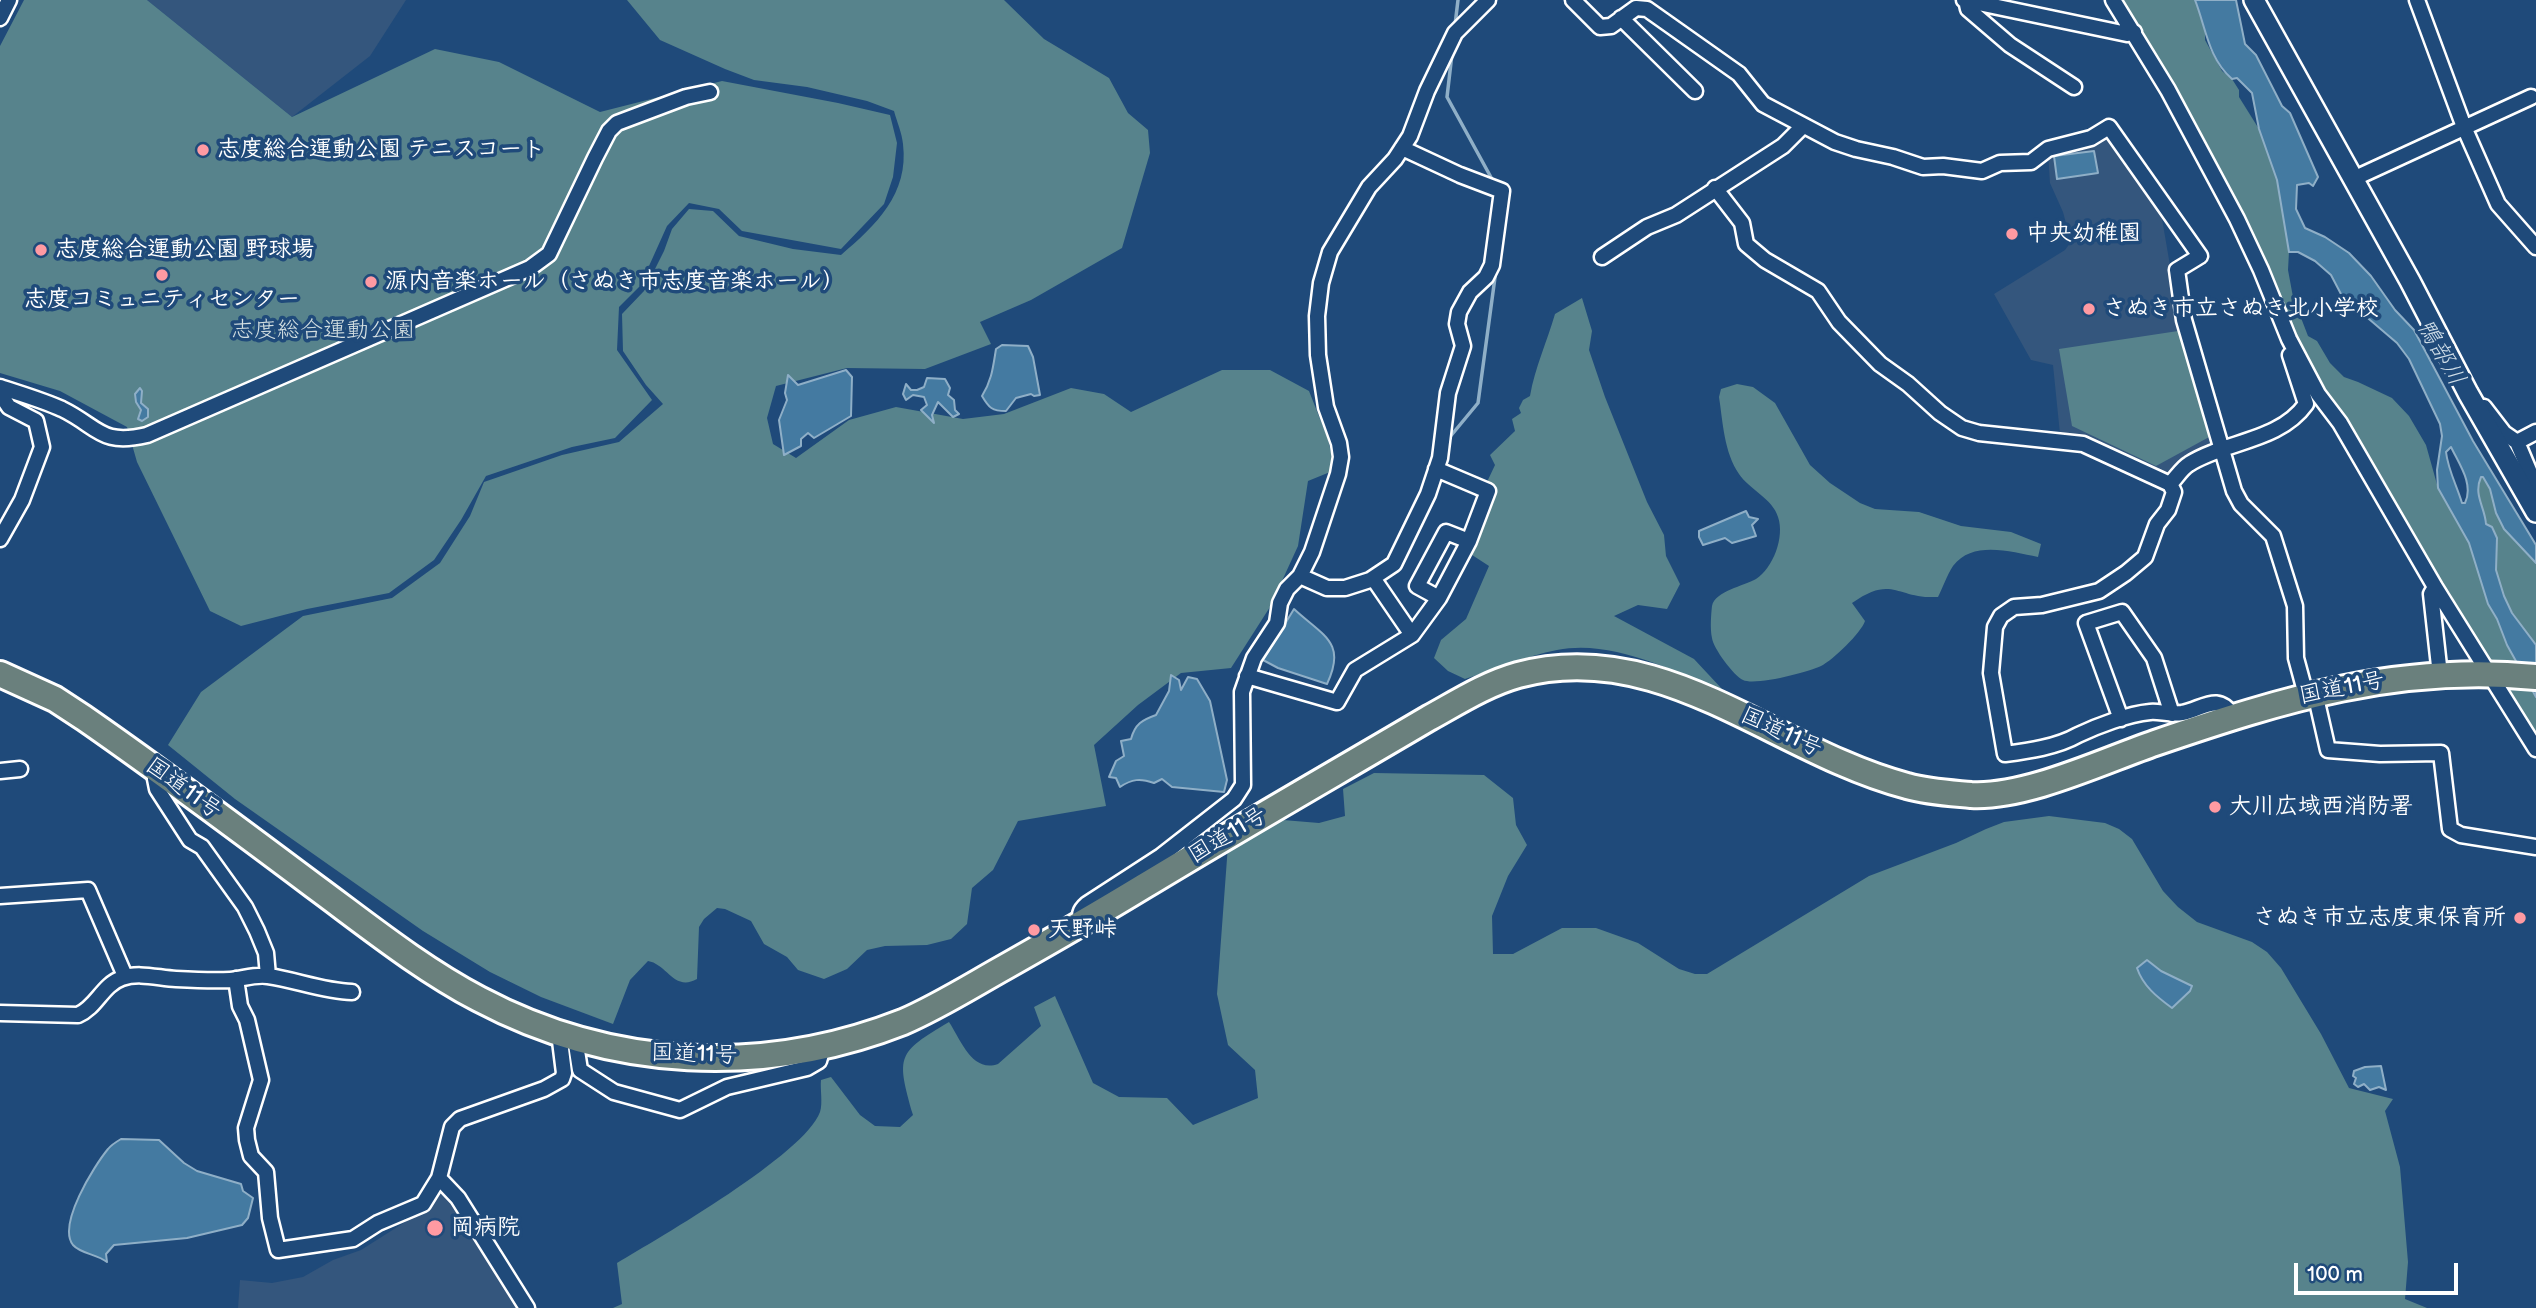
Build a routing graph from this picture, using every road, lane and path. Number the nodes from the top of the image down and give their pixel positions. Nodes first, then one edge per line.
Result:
1 (9, 0) edge
2 (1488, 0) edge
3 (1573, 0) edge
4 (1965, 0) edge
5 (2113, 0) edge
6 (2254, 0) edge
7 (2417, 0) edge
8 (0, 18) edge
9 (1621, 18) junction
10 (2134, 32) junction
11 (2074, 87) dead end
12 (1695, 91) dead end
13 (710, 92) dead end
14 (2531, 97) dead end
15 (1803, 126) junction
16 (2464, 127) junction
17 (1402, 148) junction
18 (2353, 179) junction
19 (1715, 188) junction
20 (2536, 247) edge
21 (1602, 257) dead end
22 (2289, 339) junction
23 (0, 387) edge
24 (2468, 393) junction
25 (0, 394) edge
26 (2536, 432) edge
27 (2517, 442) junction
28 (2222, 450) junction
29 (1436, 469) junction
30 (2170, 484) junction
31 (2536, 487) edge
32 (2536, 512) edge
33 (0, 539) edge
34 (1469, 541) junction
35 (1300, 576) junction
36 (1373, 578) junction
37 (2435, 587) junction
38 (1438, 598) junction
39 (1412, 635) junction
40 (2493, 673) junction
41 (0, 674) edge
42 (2440, 675) junction
43 (1248, 676) junction
44 (2536, 677) edge
45 (2311, 694) junction
46 (2172, 714) junction
47 (2233, 716) junction
48 (2121, 719) junction
49 (2536, 749) edge
50 (20, 769) dead end
51 (0, 771) edge
52 (160, 771) junction
53 (2536, 846) edge
54 (0, 896) edge
55 (1082, 924) junction
56 (125, 976) junction
57 (268, 976) junction
58 (236, 979) junction
59 (352, 992) dead end
60 (0, 1013) edge
61 (567, 1036) junction
62 (823, 1046) junction
63 (439, 1178) junction
64 (527, 1308) edge

1 - 8 street
2 - 17 street
3 - 9 street
4 - 10 street
4 - 11 street
5 - 10 street
6 - 18 street
7 - 16 street
9 - 12 street
9 - 15 street
10 - 22 street
13 - 23 street
14 - 16 street
15 - 19 street
15 - 28 street
16 - 18 street
16 - 20 street
17 - 29 street
17 - 35 street
18 - 24 street
19 - 21 street
19 - 30 street
22 - 28 street
22 - 37 street
24 - 27 street
24 - 32 street
25 - 33 street
26 - 27 street
27 - 31 street
28 - 30 street
28 - 45 street
29 - 34 street
29 - 36 street
30 - 48 street
34 - 38 street
34 - 38 street
35 - 36 street
35 - 43 street
36 - 39 street
37 - 40 street
37 - 42 street
38 - 39 street
39 - 43 street
40 - 42 highway, 国道11号
40 - 44 highway, 国道11号
40 - 49 street
41 - 52 highway, 国道11号
42 - 45 highway, 国道11号
43 - 55 street
45 - 47 highway, 国道11号
45 - 53 street
46 - 47 street
46 - 48 street
46 - 48 street
47 - 55 highway, 国道11号
50 - 51 street
52 - 57 street
52 - 61 highway, 国道11号
54 - 56 street
55 - 62 highway, 国道11号
56 - 58 street
56 - 60 street
57 - 58 street
57 - 59 street
58 - 63 street
61 - 62 highway, 国道11号
61 - 62 street
61 - 63 street
63 - 64 street

